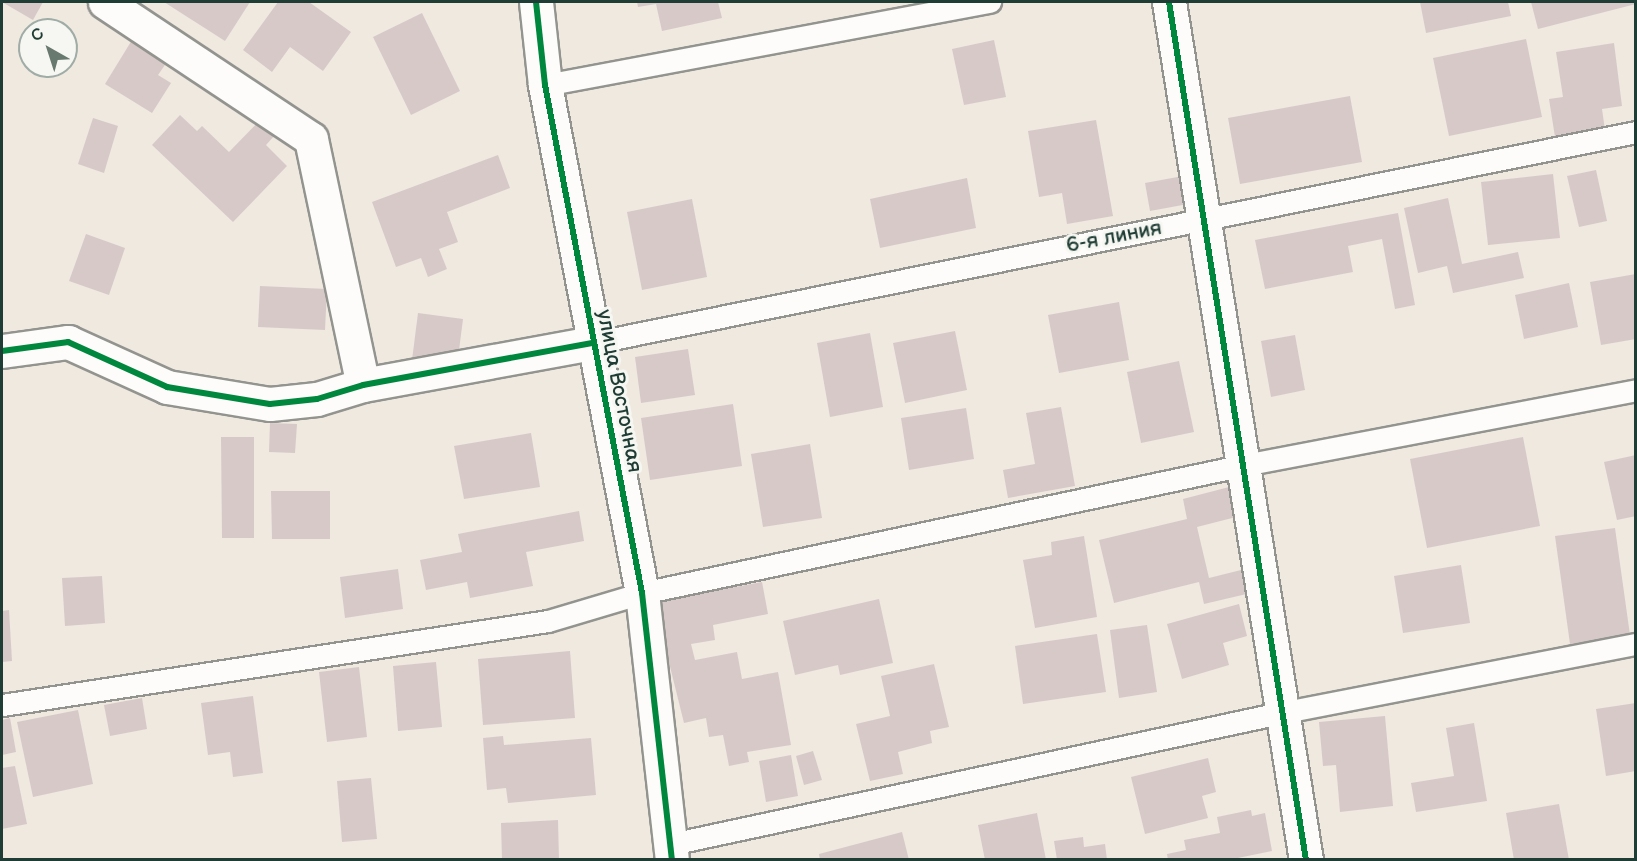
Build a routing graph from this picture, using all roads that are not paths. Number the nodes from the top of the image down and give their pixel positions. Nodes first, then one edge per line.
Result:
1 (105, 2) edge
2 (990, 2) edge
3 (1169, 2) edge
4 (533, 8) edge
5 (545, 85) junction
6 (1635, 132) edge
7 (1206, 219) junction
8 (592, 343) junction
9 (2, 351) edge
10 (363, 385) junction
11 (1635, 390) edge
12 (1244, 465) junction
13 (642, 593) junction
14 (1635, 644) edge
15 (2, 705) edge
16 (1280, 713) junction
17 (671, 852) edge
18 (1306, 860) edge

1 - 10 street
2 - 5 lane
3 - 7 street
4 - 5 street, улица Восточная
5 - 8 street, улица Восточная
6 - 7 lane, 6-я линия
7 - 8 lane, 6-я линия
7 - 12 street
8 - 10 street
8 - 13 street, улица Восточная
9 - 10 street
11 - 12 lane
12 - 13 lane
12 - 16 street
13 - 15 lane
13 - 17 street, улица Восточная
14 - 16 lane
16 - 17 lane
16 - 18 street

